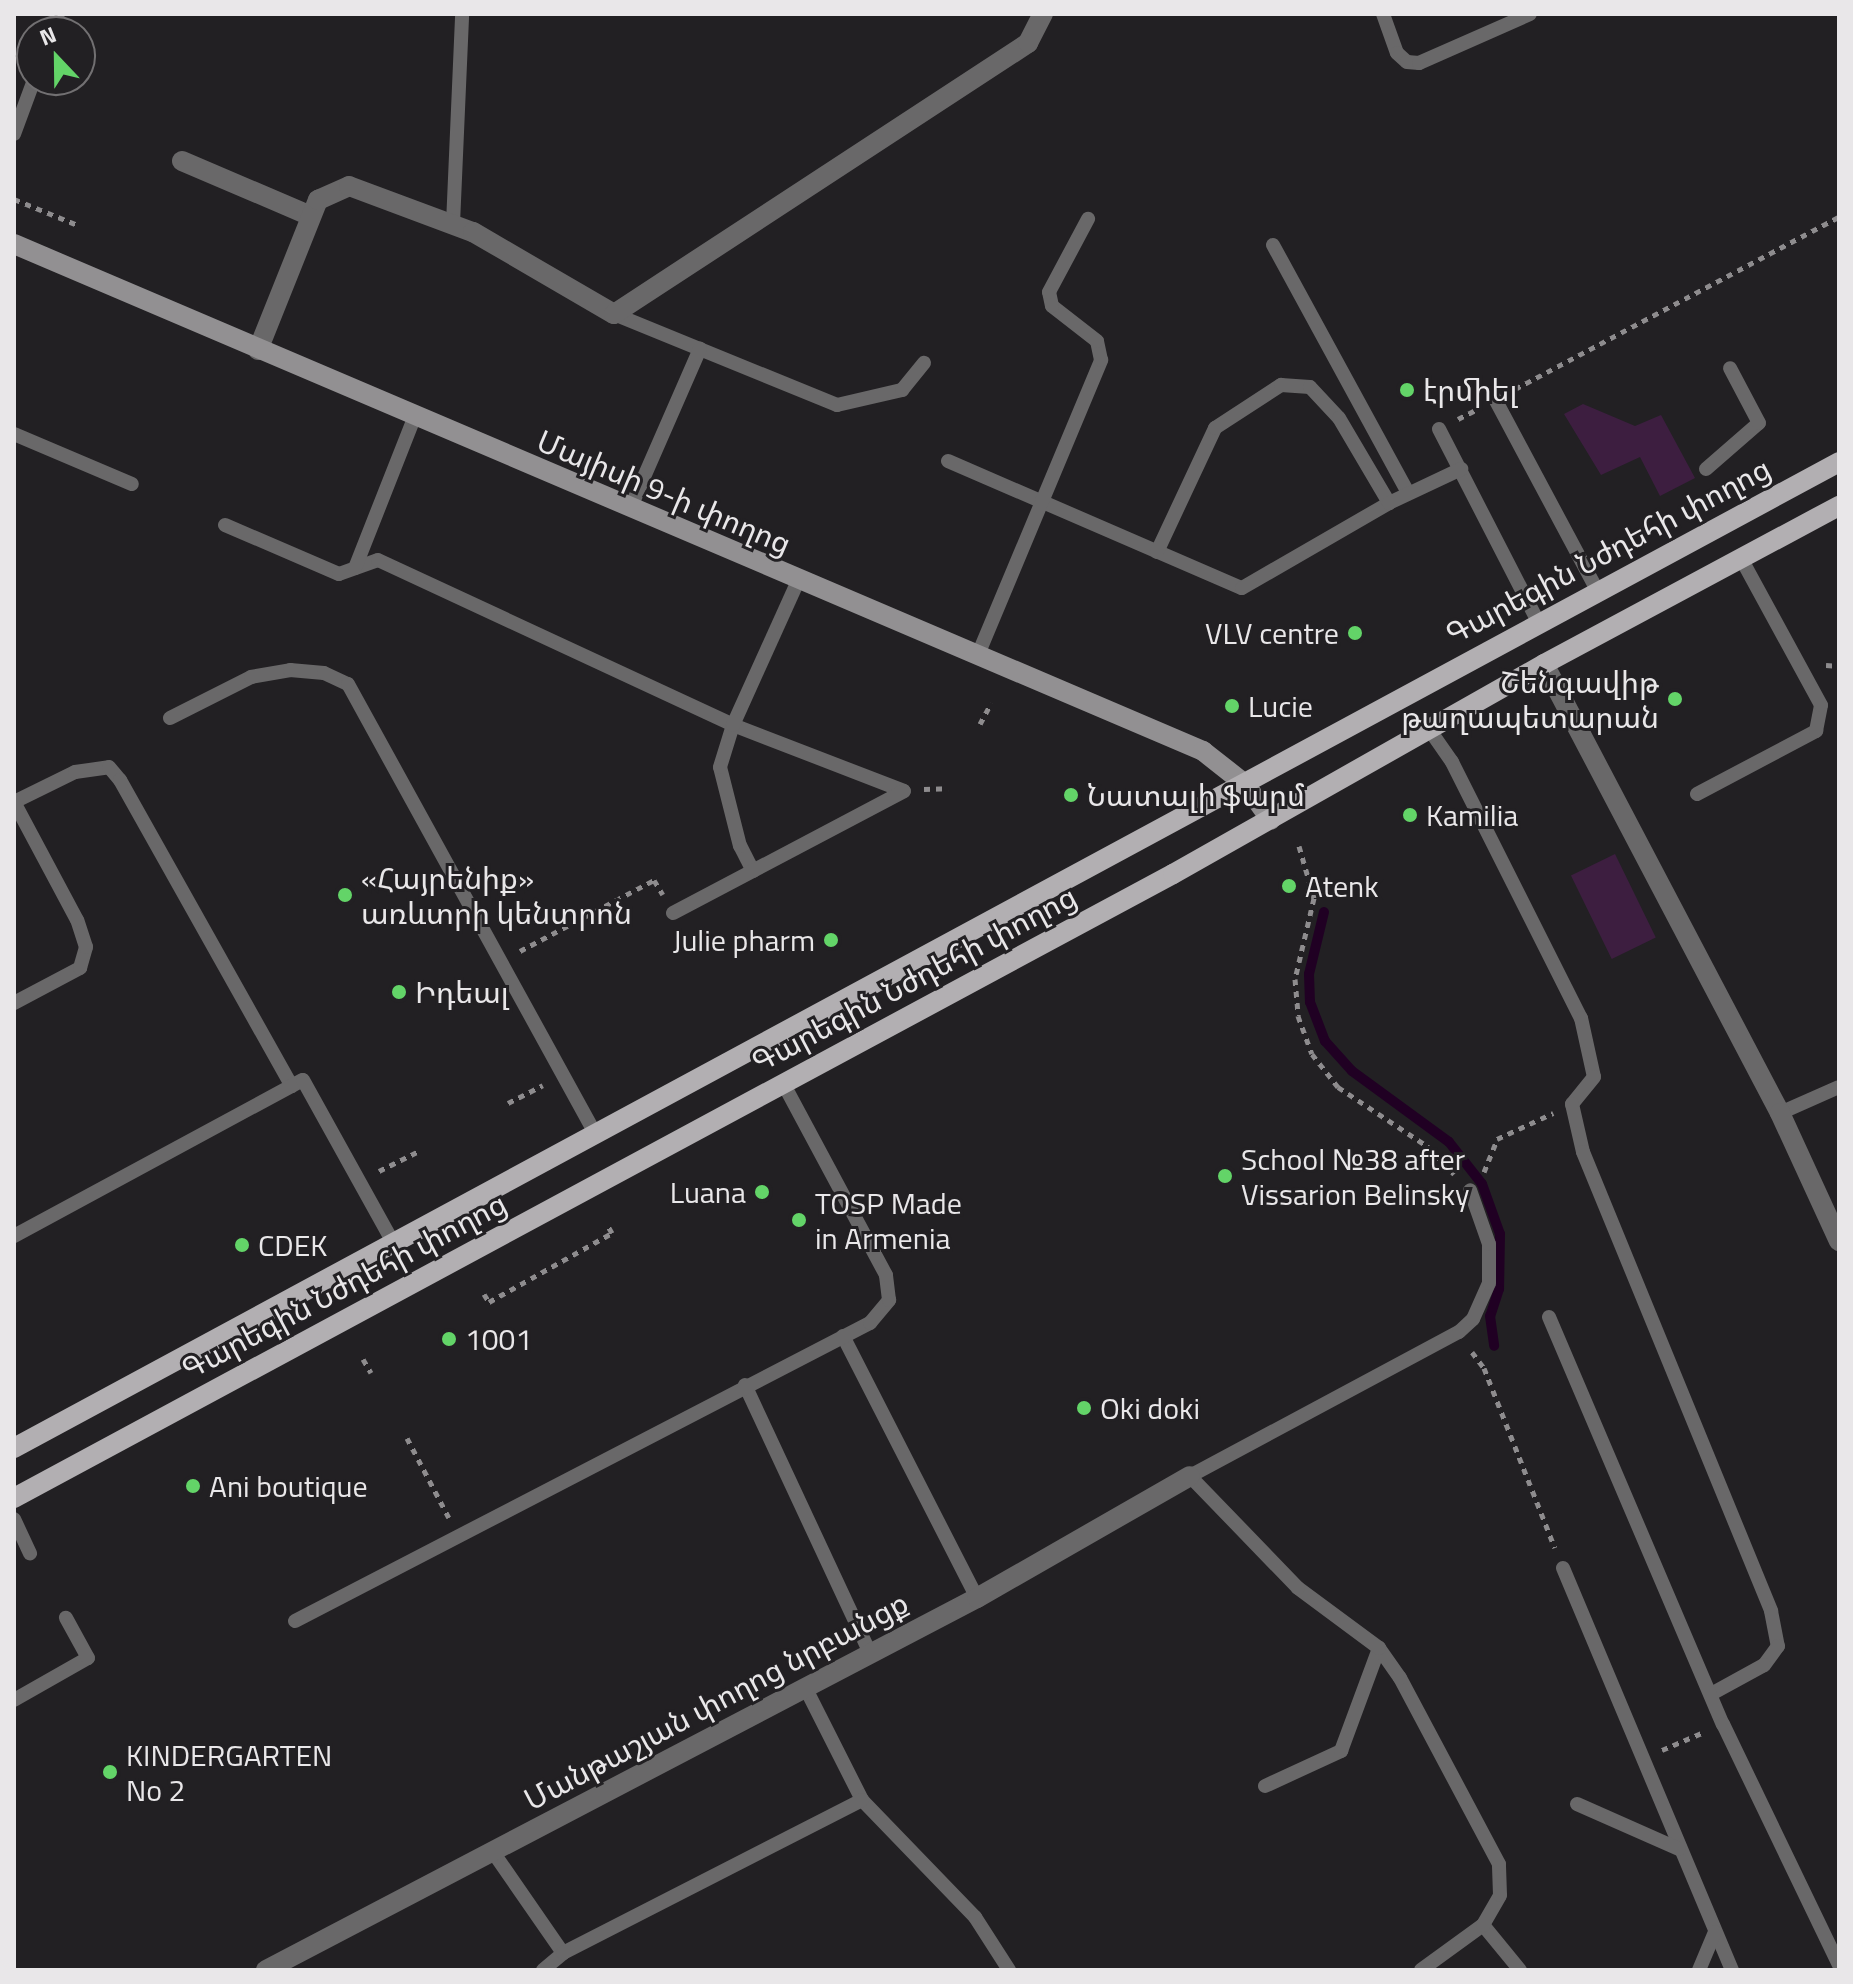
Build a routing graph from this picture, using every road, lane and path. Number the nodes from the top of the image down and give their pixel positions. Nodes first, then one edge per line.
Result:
1 (462, 14) edge
2 (1043, 14) edge
3 (1383, 14) edge
4 (1530, 14) edge
5 (29, 96) edge
6 (14, 134) edge
7 (182, 161) dead end
8 (14, 199) edge
9 (311, 216) junction
10 (1839, 217) edge
11 (1088, 219) dead end
12 (453, 224) junction
13 (80, 226) dead end
14 (14, 244) edge
15 (1273, 245) dead end
16 (614, 314) junction
17 (700, 349) junction
18 (258, 350) junction
19 (924, 363) dead end
20 (1730, 368) dead end
21 (1495, 399) junction
22 (414, 418) junction
23 (1439, 429) joint
24 (14, 434) edge
25 (948, 461) dead end
26 (1839, 462) edge
27 (1461, 469) junction
28 (1706, 469) dead end
29 (132, 484) dead end
30 (1408, 493) junction
31 (1043, 503) junction
32 (1389, 503) junction
33 (1839, 506) edge
34 (630, 509) junction
35 (225, 525) dead end
36 (1157, 552) junction
37 (1741, 558) junction
38 (355, 568) junction
39 (798, 581) junction
40 (1597, 590) junction
41 (1538, 622) junction
42 (977, 657) junction
43 (1544, 664) junction
44 (991, 703) dead end
45 (170, 718) dead end
46 (980, 724) dead end
47 (733, 725) junction
48 (1429, 729) junction
49 (1245, 784) junction
50 (1697, 794) dead end
51 (14, 802) edge
52 (1271, 820) junction
53 (1299, 846) dead end
54 (753, 871) junction
55 (673, 913) joint
56 (503, 960) junction
57 (14, 1003) edge
58 (549, 1081) dead end
59 (783, 1083) junction
60 (292, 1086) junction
61 (1839, 1087) edge
62 (508, 1103) dead end
63 (1572, 1104) junction
64 (1780, 1113) junction
65 (596, 1135) junction
66 (421, 1150) dead end
67 (1488, 1166) dead end
68 (376, 1172) dead end
69 (1470, 1190) joint
70 (608, 1226) dead end
71 (14, 1236) edge
72 (1839, 1241) edge
73 (394, 1244) junction
74 (484, 1294) dead end
75 (1549, 1317) dead end
76 (1459, 1332) junction
77 (843, 1336) junction
78 (363, 1359) dead end
79 (371, 1373) dead end
80 (745, 1385) junction
81 (407, 1438) dead end
82 (14, 1448) edge
83 (1190, 1476) junction
84 (14, 1498) edge
85 (14, 1519) edge
86 (458, 1535) junction
87 (30, 1553) dead end
88 (1563, 1568) joint
89 (977, 1598) junction
90 (66, 1618) dead end
91 (295, 1621) dead end
92 (1379, 1648) junction
93 (870, 1653) junction
94 (806, 1689) junction
95 (1711, 1694) junction
96 (14, 1700) edge
97 (1265, 1786) dead end
98 (862, 1800) junction
99 (1577, 1804) dead end
100 (1679, 1849) junction
101 (493, 1852) junction
102 (1483, 1925) junction
103 (1715, 1932) junction
104 (563, 1953) junction
105 (1839, 1965) edge
106 (1427, 1968) edge
107 (266, 1970) edge
108 (543, 1970) edge
109 (1009, 1970) edge
110 (1520, 1970) edge
111 (1699, 1970) edge
112 (1732, 1970) edge

1 - 12 lane
2 - 16 street
3 - 4 lane
5 - 6 lane
7 - 9 street
8 - 13 path
9 - 12 street
9 - 18 street
10 - 21 path
11 - 31 lane
12 - 16 street
14 - 18 street, Մայիսի 9-ի փողոց
15 - 30 lane
16 - 17 lane
17 - 19 lane
17 - 34 lane
18 - 22 street, Մայիսի 9-ի փողոց
20 - 28 lane
21 - 23 path
21 - 40 lane
22 - 34 street, Մայիսի 9-ի փողոց
22 - 38 lane
23 - 27 lane
24 - 29 lane
25 - 31 lane
26 - 40 main road, Գարեգին Նժդեհի փողոց
27 - 30 lane
27 - 41 lane
30 - 32 lane
31 - 36 lane
31 - 42 lane
32 - 36 lane
32 - 36 lane
33 - 37 main road, Գարեգին Նժդեհի փողոց
34 - 39 street, Մայիսի 9-ի փողոց
35 - 38 lane
37 - 43 main road, Գարեգին Նժդեհի փողոց
37 - 50 lane
38 - 47 lane
39 - 42 street, Մայիսի 9-ի փողոց
39 - 47 lane
40 - 41 main road, Գարեգին Նժդեհի փողոց
41 - 49 main road, Գարեգին Նժդեհի փողոց
42 - 49 street, Մայիսի 9-ի փողոց
43 - 48 main road, Գարեգին Նժդեհի փողոց
43 - 64 street
44 - 46 path
45 - 56 lane
47 - 54 lane
47 - 54 lane
48 - 52 main road, Գարեգին Նժդեհի փողոց
48 - 63 lane
49 - 52 street, Մայիսի 9-ի փողոց
49 - 65 main road, Գարեգին Նժդեհի փողոց
51 - 57 lane
51 - 60 lane
52 - 59 main road, Գարեգին Նժդեհի փողոց
53 - 69 path
54 - 55 lane
55 - 56 path
56 - 65 lane
58 - 62 path
59 - 77 lane
59 - 84 main road, Գարեգին Նժդեհի փողոց
60 - 71 lane
60 - 73 lane
61 - 64 lane
63 - 67 path
63 - 95 lane
64 - 72 street
65 - 73 main road, Գարեգին Նժդեհի փողոց
66 - 68 path
69 - 76 lane
70 - 74 path
73 - 82 main road, Գարեգին Նժդեհի փողոց
75 - 95 lane
76 - 83 lane
76 - 88 path
77 - 80 lane
77 - 89 lane
78 - 79 path
80 - 86 lane
80 - 93 lane
81 - 86 path
83 - 89 street, Մանթաշյան փողոց նրբանցք
83 - 92 lane
85 - 87 lane
86 - 91 lane
88 - 100 lane
89 - 93 street, Մանթաշյան փողոց նրբանցք
90 - 96 lane
92 - 97 lane
92 - 102 lane
93 - 94 street, Մանթաշյան փողոց նրբանցք
94 - 98 lane
94 - 101 street, Մանթաշյան փողոց նրբանցք
95 - 105 lane
98 - 104 lane
98 - 109 lane
99 - 100 lane
100 - 103 lane
101 - 104 lane
101 - 107 street, Մանթաշյան փողոց նրբանցք
102 - 106 lane
102 - 110 lane
103 - 111 lane
103 - 112 lane
104 - 108 lane

